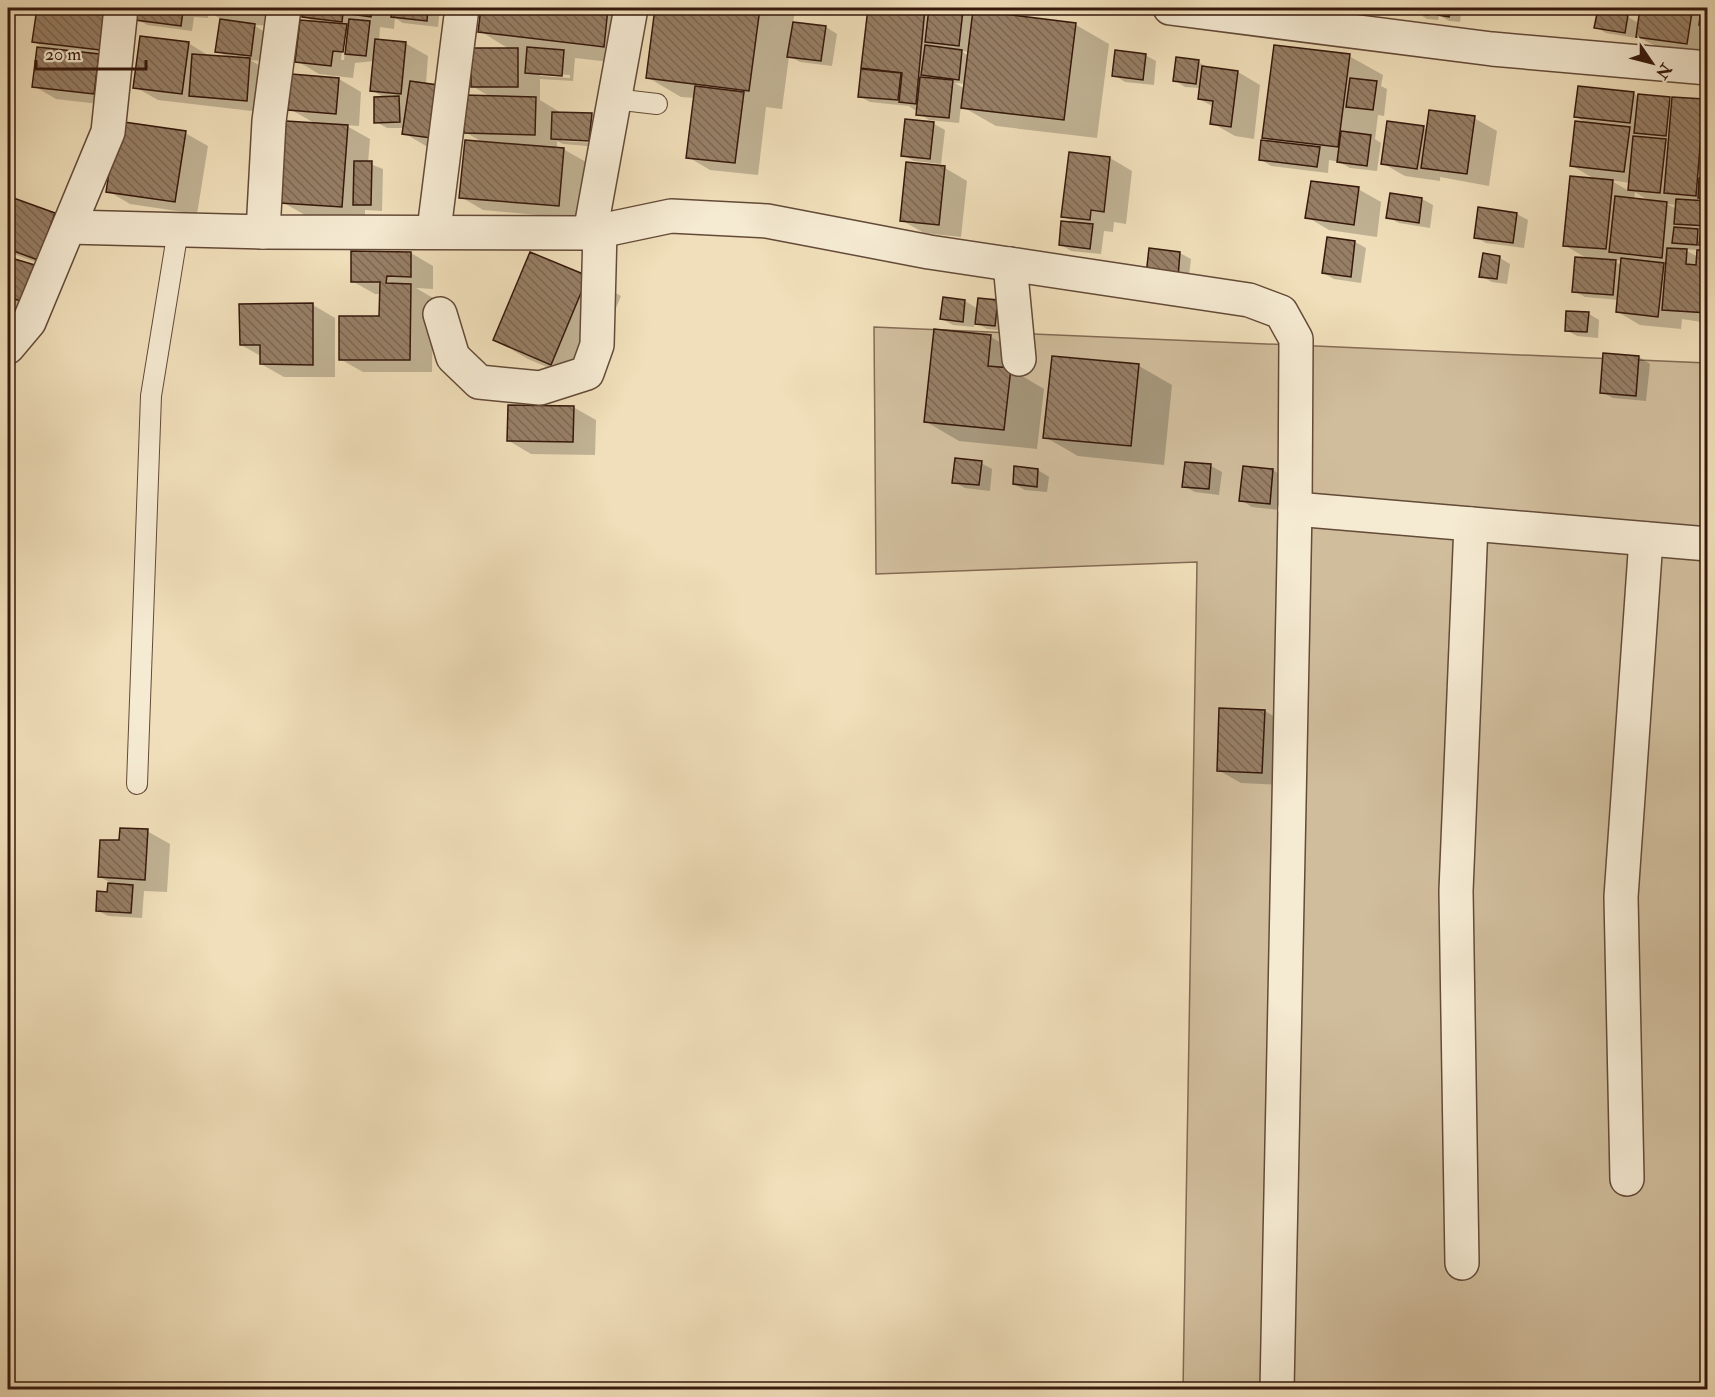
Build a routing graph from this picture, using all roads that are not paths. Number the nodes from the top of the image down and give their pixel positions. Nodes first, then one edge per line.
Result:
1 (121, 8) edge
2 (284, 8) edge
3 (462, 8) edge
4 (631, 8) edge
5 (1170, 8) edge
6 (1707, 68) edge
7 (614, 99) junction
8 (657, 104) dead end
9 (69, 227) junction
10 (178, 230) junction
11 (434, 230) junction
12 (263, 232) junction
13 (595, 232) junction
14 (1010, 264) junction
15 (440, 314) dead end
16 (8, 347) edge
17 (1019, 359) dead end
18 (1295, 509) junction
19 (1472, 524) junction
20 (1646, 539) junction
21 (1707, 544) edge
22 (137, 784) dead end
23 (1628, 1179) dead end
24 (1462, 1263) dead end
25 (1277, 1389) edge

1 - 9 street
2 - 12 street
3 - 11 street
4 - 7 street
5 - 6 street
7 - 8 lane
7 - 13 street
9 - 10 street
9 - 16 street
10 - 12 street
10 - 22 lane
11 - 12 street
11 - 13 street
13 - 14 street
13 - 15 street
14 - 17 street
14 - 18 street
18 - 19 street
18 - 25 street
19 - 20 street
19 - 24 street
20 - 21 street
20 - 23 street

